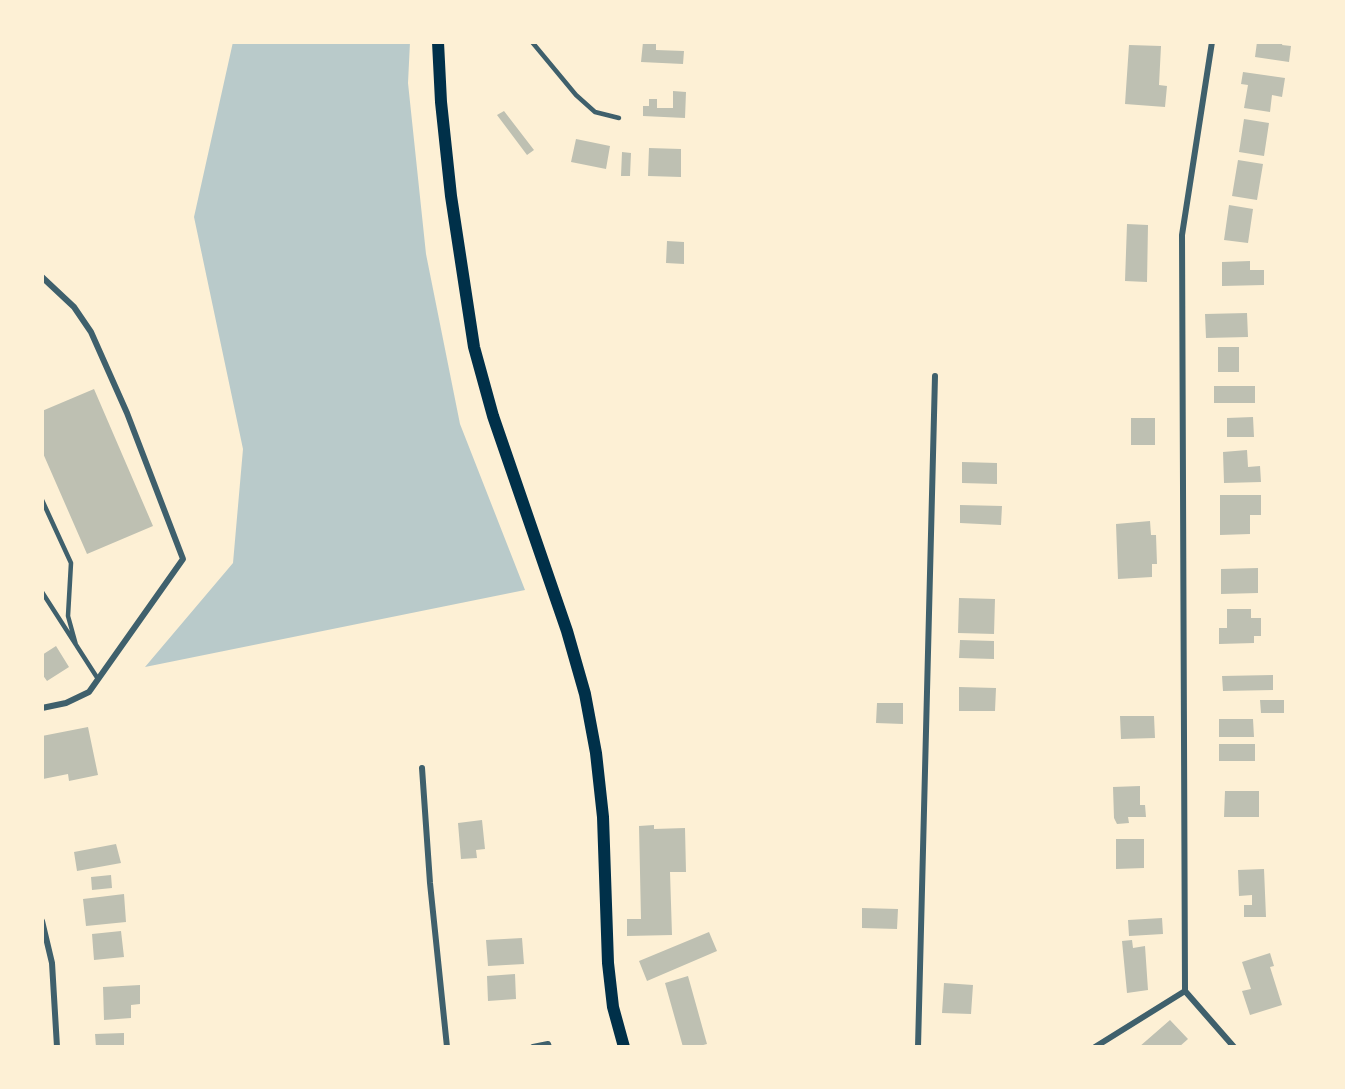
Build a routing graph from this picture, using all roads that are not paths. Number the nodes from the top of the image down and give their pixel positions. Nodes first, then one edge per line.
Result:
1 (438, 42) edge
2 (532, 42) edge
3 (1212, 42) edge
4 (619, 118) dead end
5 (42, 278) edge
6 (935, 376) dead end
7 (42, 500) edge
8 (42, 592) edge
9 (76, 645) junction
10 (98, 679) junction
11 (42, 708) edge
12 (422, 768) dead end
13 (42, 921) edge
14 (1185, 991) junction
15 (548, 1046) edge
16 (57, 1047) edge
17 (447, 1047) edge
18 (533, 1047) edge
19 (624, 1047) edge
20 (918, 1047) edge
21 (1095, 1047) edge
22 (1233, 1047) edge

1 - 19 main road
2 - 4 lane
3 - 14 street
5 - 10 street
6 - 20 street
7 - 9 lane
8 - 9 lane
9 - 10 lane
10 - 11 street
12 - 17 street
13 - 16 street
14 - 21 street
14 - 22 street
15 - 18 street

